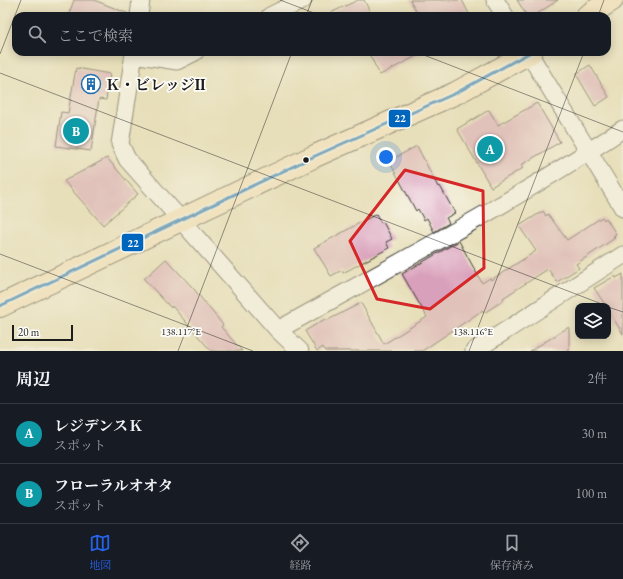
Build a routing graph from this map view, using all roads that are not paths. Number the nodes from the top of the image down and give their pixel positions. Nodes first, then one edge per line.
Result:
1 (141, 0) edge
2 (303, 0) edge
3 (495, 0) edge
4 (612, 0) edge
5 (140, 12) edge
6 (278, 12) edge
7 (502, 12) edge
8 (593, 12) edge
9 (134, 56) edge
10 (152, 56) edge
11 (186, 56) edge
12 (524, 56) edge
13 (531, 56) edge
14 (623, 129) edge
15 (588, 152) junction
16 (623, 208) edge
17 (181, 220) junction
18 (623, 255) edge
19 (0, 306) edge
20 (278, 330) junction
21 (300, 351) edge
22 (474, 351) edge

1 - 5 street
2 - 6 street
3 - 7 street
4 - 8 street
9 - 17 street
10 - 11 street
12 - 17 street
13 - 15 street
14 - 15 street
15 - 16 street
15 - 20 street
17 - 19 street
17 - 20 street
18 - 22 street
20 - 21 street

